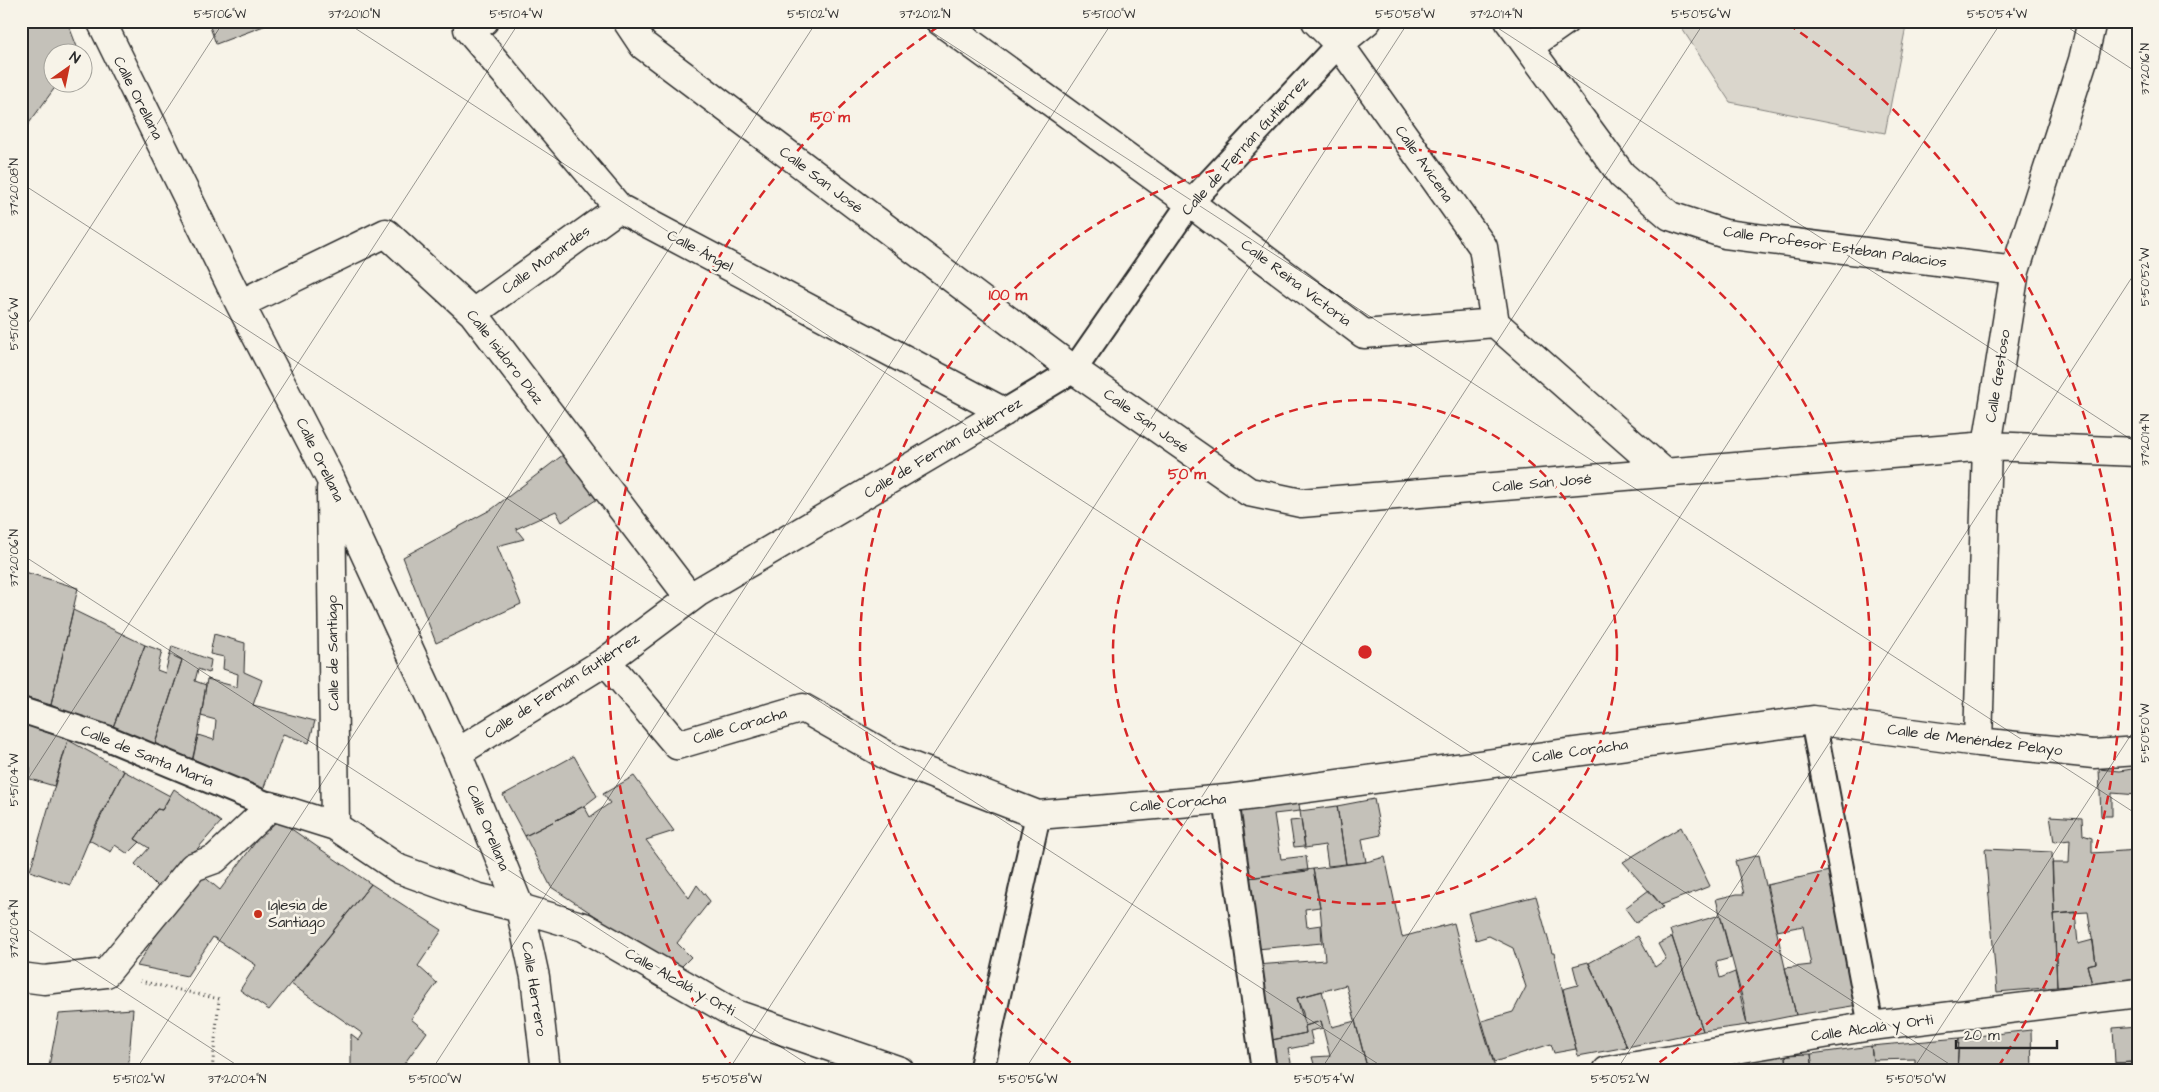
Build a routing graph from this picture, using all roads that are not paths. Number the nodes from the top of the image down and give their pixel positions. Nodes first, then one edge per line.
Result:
1 (101, 21) edge
2 (484, 21) edge
3 (627, 21) edge
4 (940, 21) edge
5 (1316, 21) edge
6 (1367, 21) edge
7 (1509, 21) edge
8 (1566, 21) edge
9 (2092, 21) edge
10 (1339, 44) junction
11 (1528, 47) junction
12 (1190, 203) junction
13 (619, 208) junction
14 (2015, 271) junction
15 (240, 304) junction
16 (473, 313) junction
17 (1495, 324) junction
18 (1074, 370) junction
19 (1004, 412) junction
20 (1987, 446) junction
21 (2138, 452) edge
22 (1665, 473) junction
23 (331, 480) junction
24 (690, 598) junction
25 (606, 661) junction
26 (21, 710) edge
27 (1813, 720) junction
28 (1978, 742) junction
29 (2138, 751) edge
30 (457, 753) junction
31 (1226, 799) junction
32 (271, 806) junction
33 (1038, 815) junction
34 (335, 826) junction
35 (520, 908) junction
36 (21, 977) edge
37 (2138, 993) edge
38 (1871, 1026) junction
39 (546, 1071) edge
40 (900, 1071) edge
41 (981, 1071) edge
42 (1264, 1071) edge
43 (1607, 1071) edge

1 - 15 street, Calle Orellana
2 - 13 street, Calle Ángel
3 - 18 street, Calle San José
4 - 12 street, Calle Reina Victoria
5 - 10 street, Calle Avicena
6 - 10 street
7 - 11 street, Calle Profesor Esteban Palacios
8 - 11 street
9 - 14 street, Calle Gestoso
10 - 12 street, Calle de Fernán Gutiérrez
10 - 17 street, Calle Avicena
11 - 14 street, Calle Profesor Esteban Palacios
12 - 17 street, Calle Reina Victoria
12 - 18 street, Calle de Fernán Gutiérrez
13 - 16 street, Calle Monardes
13 - 19 street, Calle Ángel
14 - 20 street, Calle Gestoso
15 - 16 street, Calle Isidoro Díaz
15 - 23 street, Calle Orellana
16 - 24 street, Calle Isidoro Díaz
17 - 22 street
18 - 19 street, Calle de Fernán Gutiérrez
18 - 22 street, Calle San José
19 - 24 street, Calle de Fernán Gutiérrez
20 - 21 street, Calle San José
20 - 22 street, Calle San José
20 - 28 street, Calle Gestoso
23 - 30 street, Calle Orellana
23 - 34 street, Calle de Santiago
24 - 25 street, Calle de Fernán Gutiérrez
25 - 30 street, Calle de Fernán Gutiérrez
25 - 33 street, Calle Coracha
26 - 32 street, Calle de Santa María
27 - 28 street, Calle de Menéndez Pelayo
27 - 31 street, Calle Coracha
27 - 38 street
28 - 29 street, Calle de Menéndez Pelayo
30 - 35 street, Calle Orellana
31 - 33 street, Calle Coracha
31 - 42 street
32 - 34 street, Calle Alcalá y Orti
32 - 36 street
33 - 41 street
34 - 35 street, Calle Alcalá y Orti
35 - 39 street, Calle Herrero
35 - 40 street, Calle Alcalá y Orti
37 - 38 street, Calle Alcalá y Orti
38 - 43 street, Calle Alcalá y Orti

